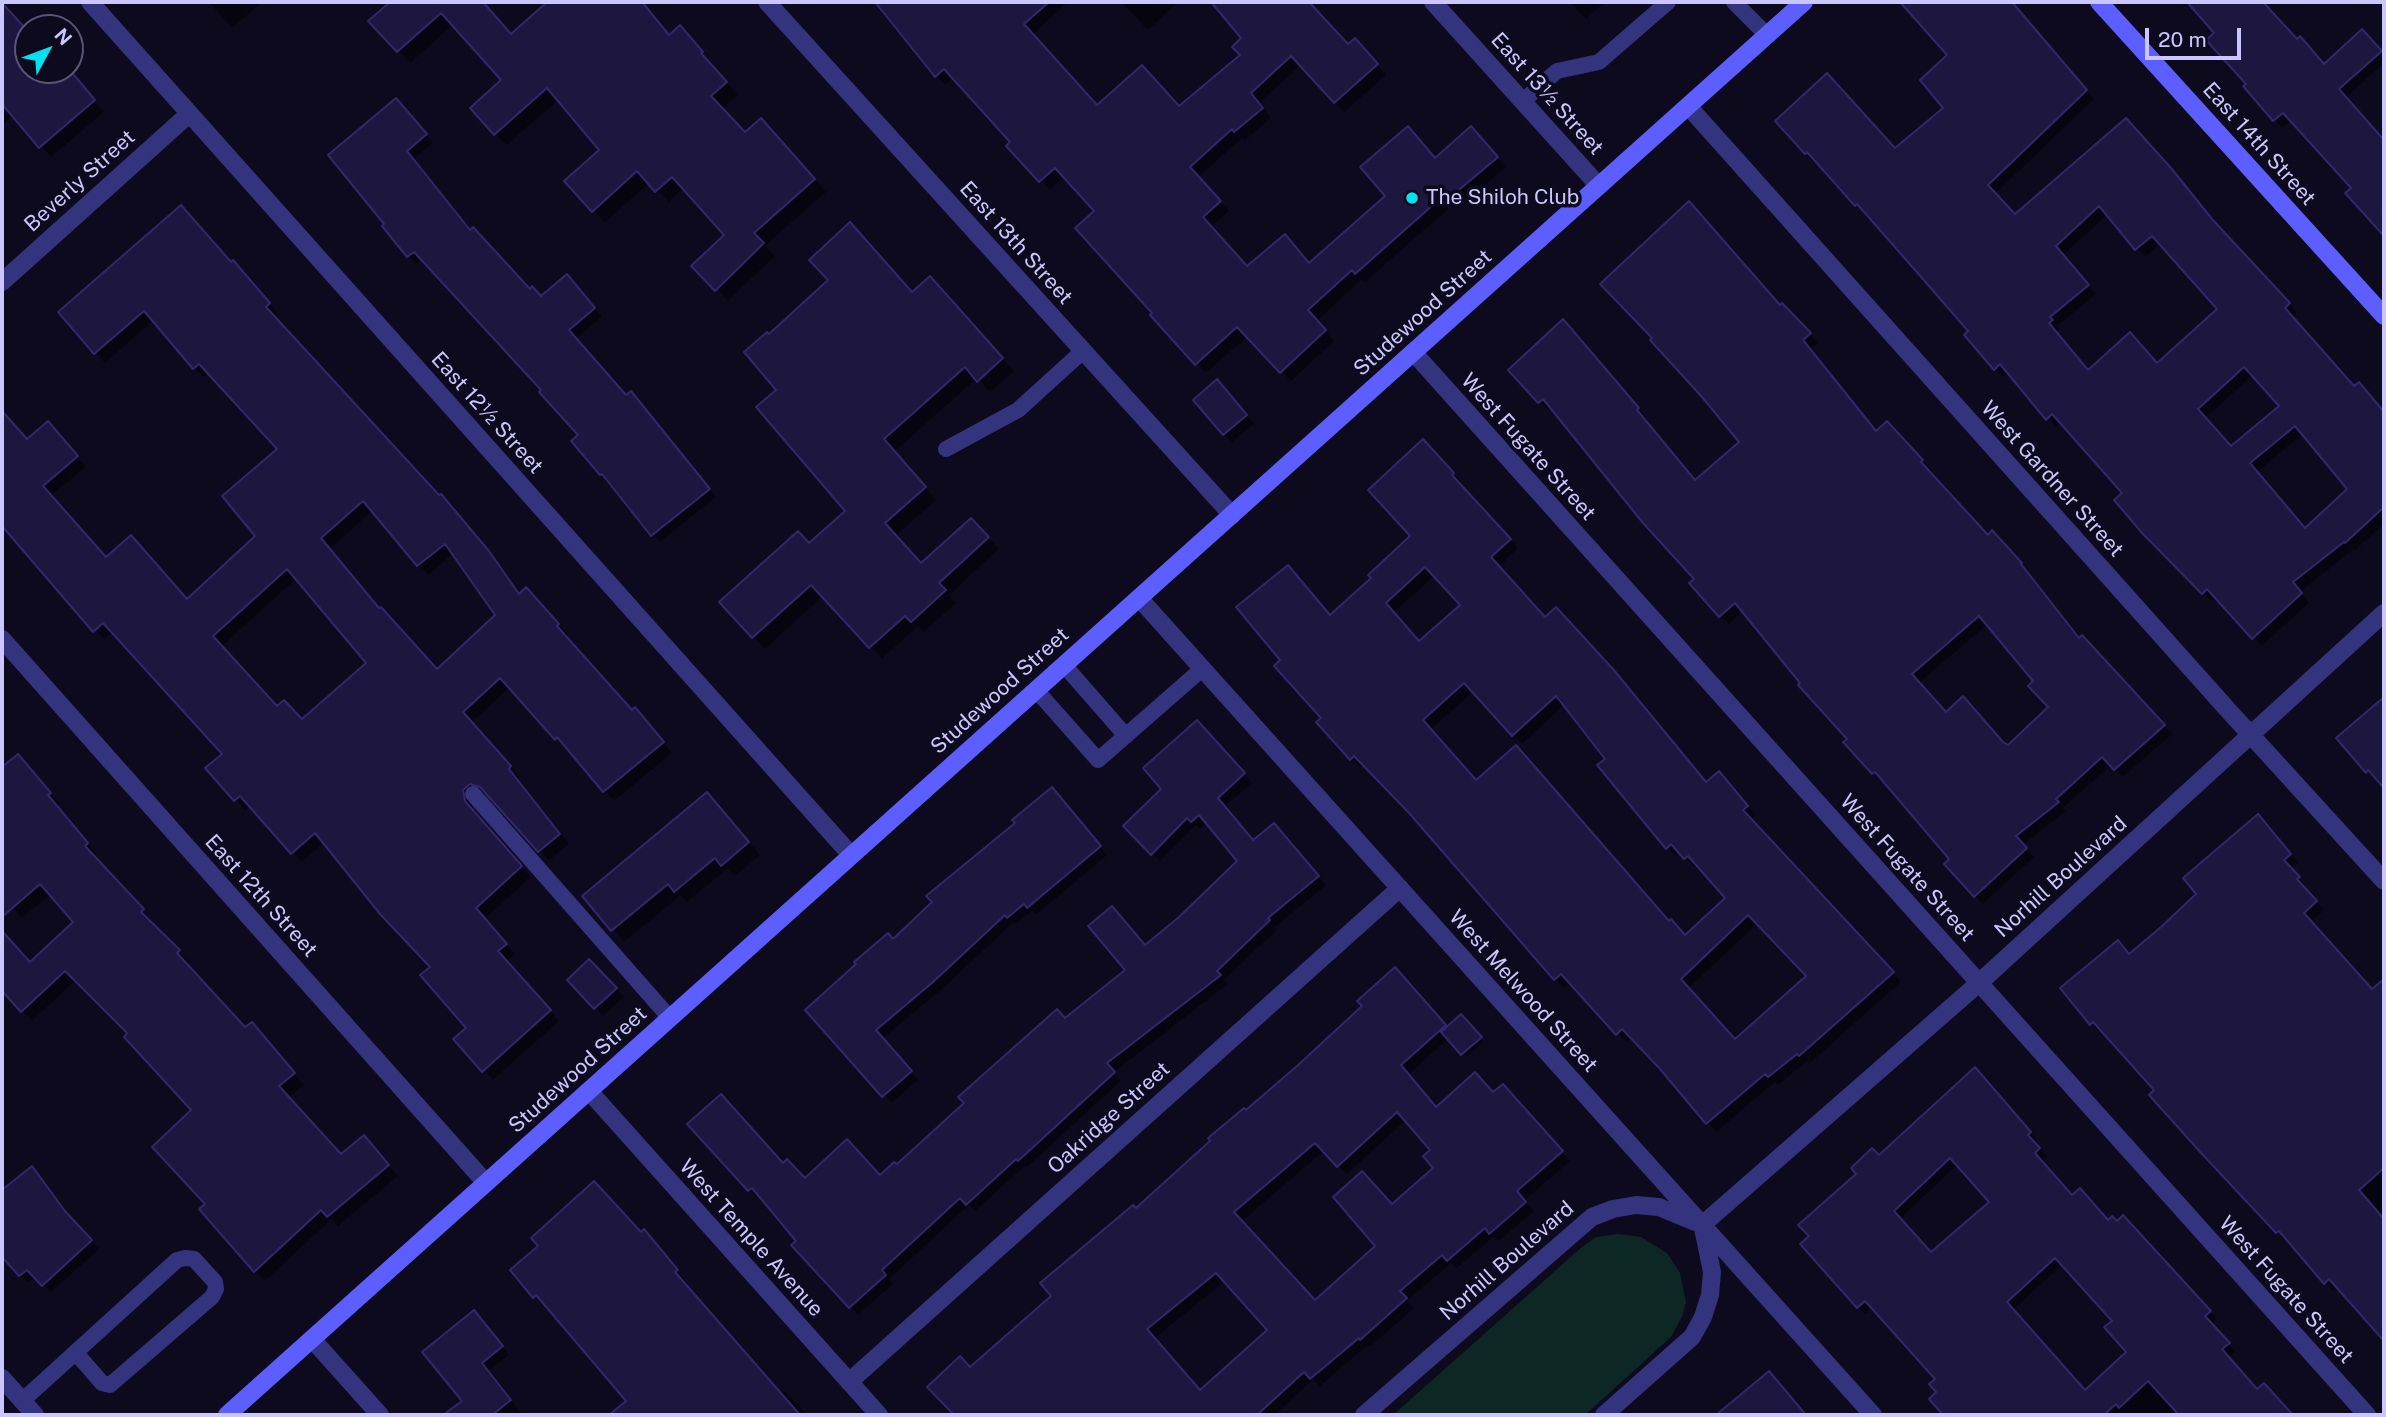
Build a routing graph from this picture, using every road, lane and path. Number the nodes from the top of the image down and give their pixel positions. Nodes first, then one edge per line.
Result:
1 (90, 2) edge
2 (767, 2) edge
3 (1433, 2) edge
4 (1668, 2) edge
5 (1734, 2) edge
6 (1804, 2) edge
7 (2099, 2) edge
8 (1767, 35) junction
9 (1523, 101) junction
10 (1688, 106) junction
11 (189, 114) junction
12 (1599, 186) junction
13 (2, 282) edge
14 (2384, 316) edge
15 (1083, 351) junction
16 (1413, 352) junction
17 (946, 449) dead end
18 (1232, 515) junction
19 (1139, 598) junction
20 (2384, 613) edge
21 (2, 639) edge
22 (1064, 665) junction
23 (1202, 669) junction
24 (1036, 690) junction
25 (2251, 735) junction
26 (1126, 736) junction
27 (473, 794) dead end
28 (851, 855) junction
29 (2384, 881) edge
30 (1399, 888) junction
31 (1979, 983) junction
32 (670, 1018) junction
33 (589, 1091) junction
34 (486, 1183) junction
35 (1702, 1224) junction
36 (312, 1339) junction
37 (76, 1353) junction
38 (2, 1378) edge
39 (849, 1382) junction
40 (22, 1401) junction
41 (34, 1415) edge
42 (227, 1415) edge
43 (380, 1415) edge
44 (879, 1415) edge
45 (1364, 1415) edge
46 (1605, 1415) edge
47 (1872, 1415) edge
48 (2367, 1415) edge

1 - 11 street, East 12½ Street
2 - 15 street, East 13th Street
3 - 9 street, East 13½ Street
4 - 9 lane
5 - 8 lane
6 - 8 main road, Studewood Street
7 - 14 main road, East 14th Street
8 - 10 main road, Studewood Street
9 - 12 street, East 13½ Street
10 - 12 main road, Studewood Street
10 - 25 street, West Gardner Street
11 - 13 street, Beverly Street
11 - 28 street, East 12½ Street
12 - 16 main road, Studewood Street
15 - 17 lane
15 - 18 street, East 13th Street
16 - 18 main road, Studewood Street
16 - 31 street, West Fugate Street
18 - 19 main road, Studewood Street
19 - 22 main road, Studewood Street
19 - 23 street, West Melwood Street
20 - 25 street, Norhill Boulevard
21 - 34 street, East 12th Street
22 - 24 main road, Studewood Street
22 - 26 lane
23 - 26 lane
23 - 30 street, West Melwood Street
24 - 26 lane
24 - 28 main road, Studewood Street
25 - 29 street, West Gardner Street
25 - 31 street, Norhill Boulevard
27 - 32 lane
28 - 32 main road, Studewood Street
30 - 35 street, West Melwood Street
30 - 39 street, Oakridge Street
31 - 35 street, Norhill Boulevard
31 - 48 street, West Fugate Street
32 - 33 main road, Studewood Street
33 - 34 main road, Studewood Street
33 - 39 street, West Temple Avenue
34 - 36 main road, Studewood Street
35 - 45 street, Norhill Boulevard
35 - 46 street
35 - 47 street, West Melwood Street
36 - 42 main road, Studewood Street
36 - 43 street
37 - 37 lane
37 - 40 lane
38 - 40 street
39 - 44 street, West Temple Avenue
40 - 41 street

